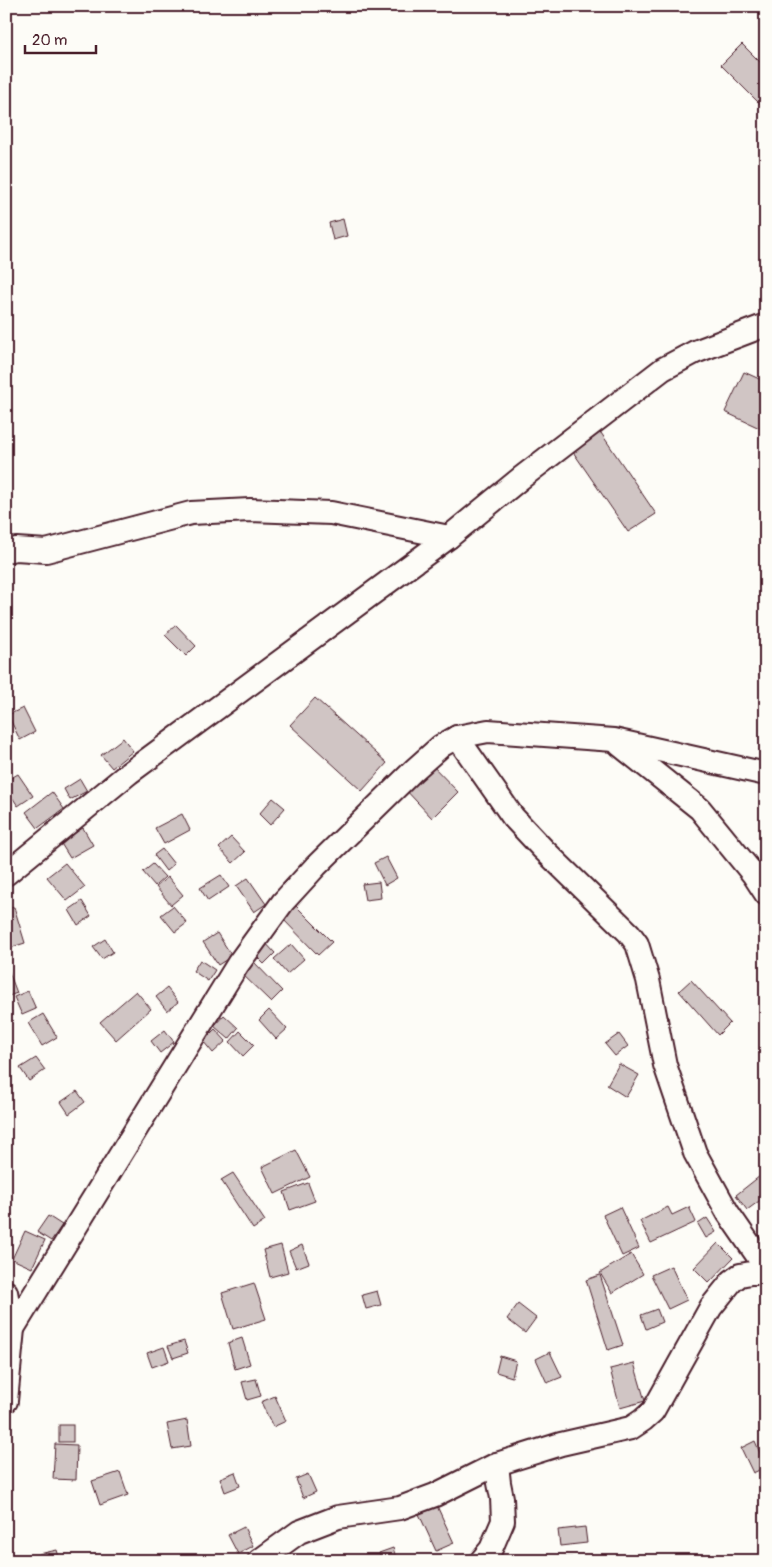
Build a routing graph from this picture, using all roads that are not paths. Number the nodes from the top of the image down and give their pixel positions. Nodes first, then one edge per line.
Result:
1 (766, 325) edge
2 (449, 537) junction
3 (6, 551) edge
4 (457, 738) junction
5 (614, 740) junction
6 (766, 774) edge
7 (6, 874) edge
8 (766, 894) edge
9 (766, 1268) edge
10 (766, 1273) edge
11 (6, 1292) edge
12 (10, 1335) edge
13 (6, 1401) edge
14 (497, 1464) junction
15 (259, 1561) edge
16 (482, 1561) edge

1 - 2 street
2 - 3 street
2 - 7 street
4 - 5 street
4 - 9 street
4 - 12 street
5 - 6 street
5 - 8 street
10 - 14 street
11 - 12 street
12 - 13 street
14 - 15 street
14 - 16 street

